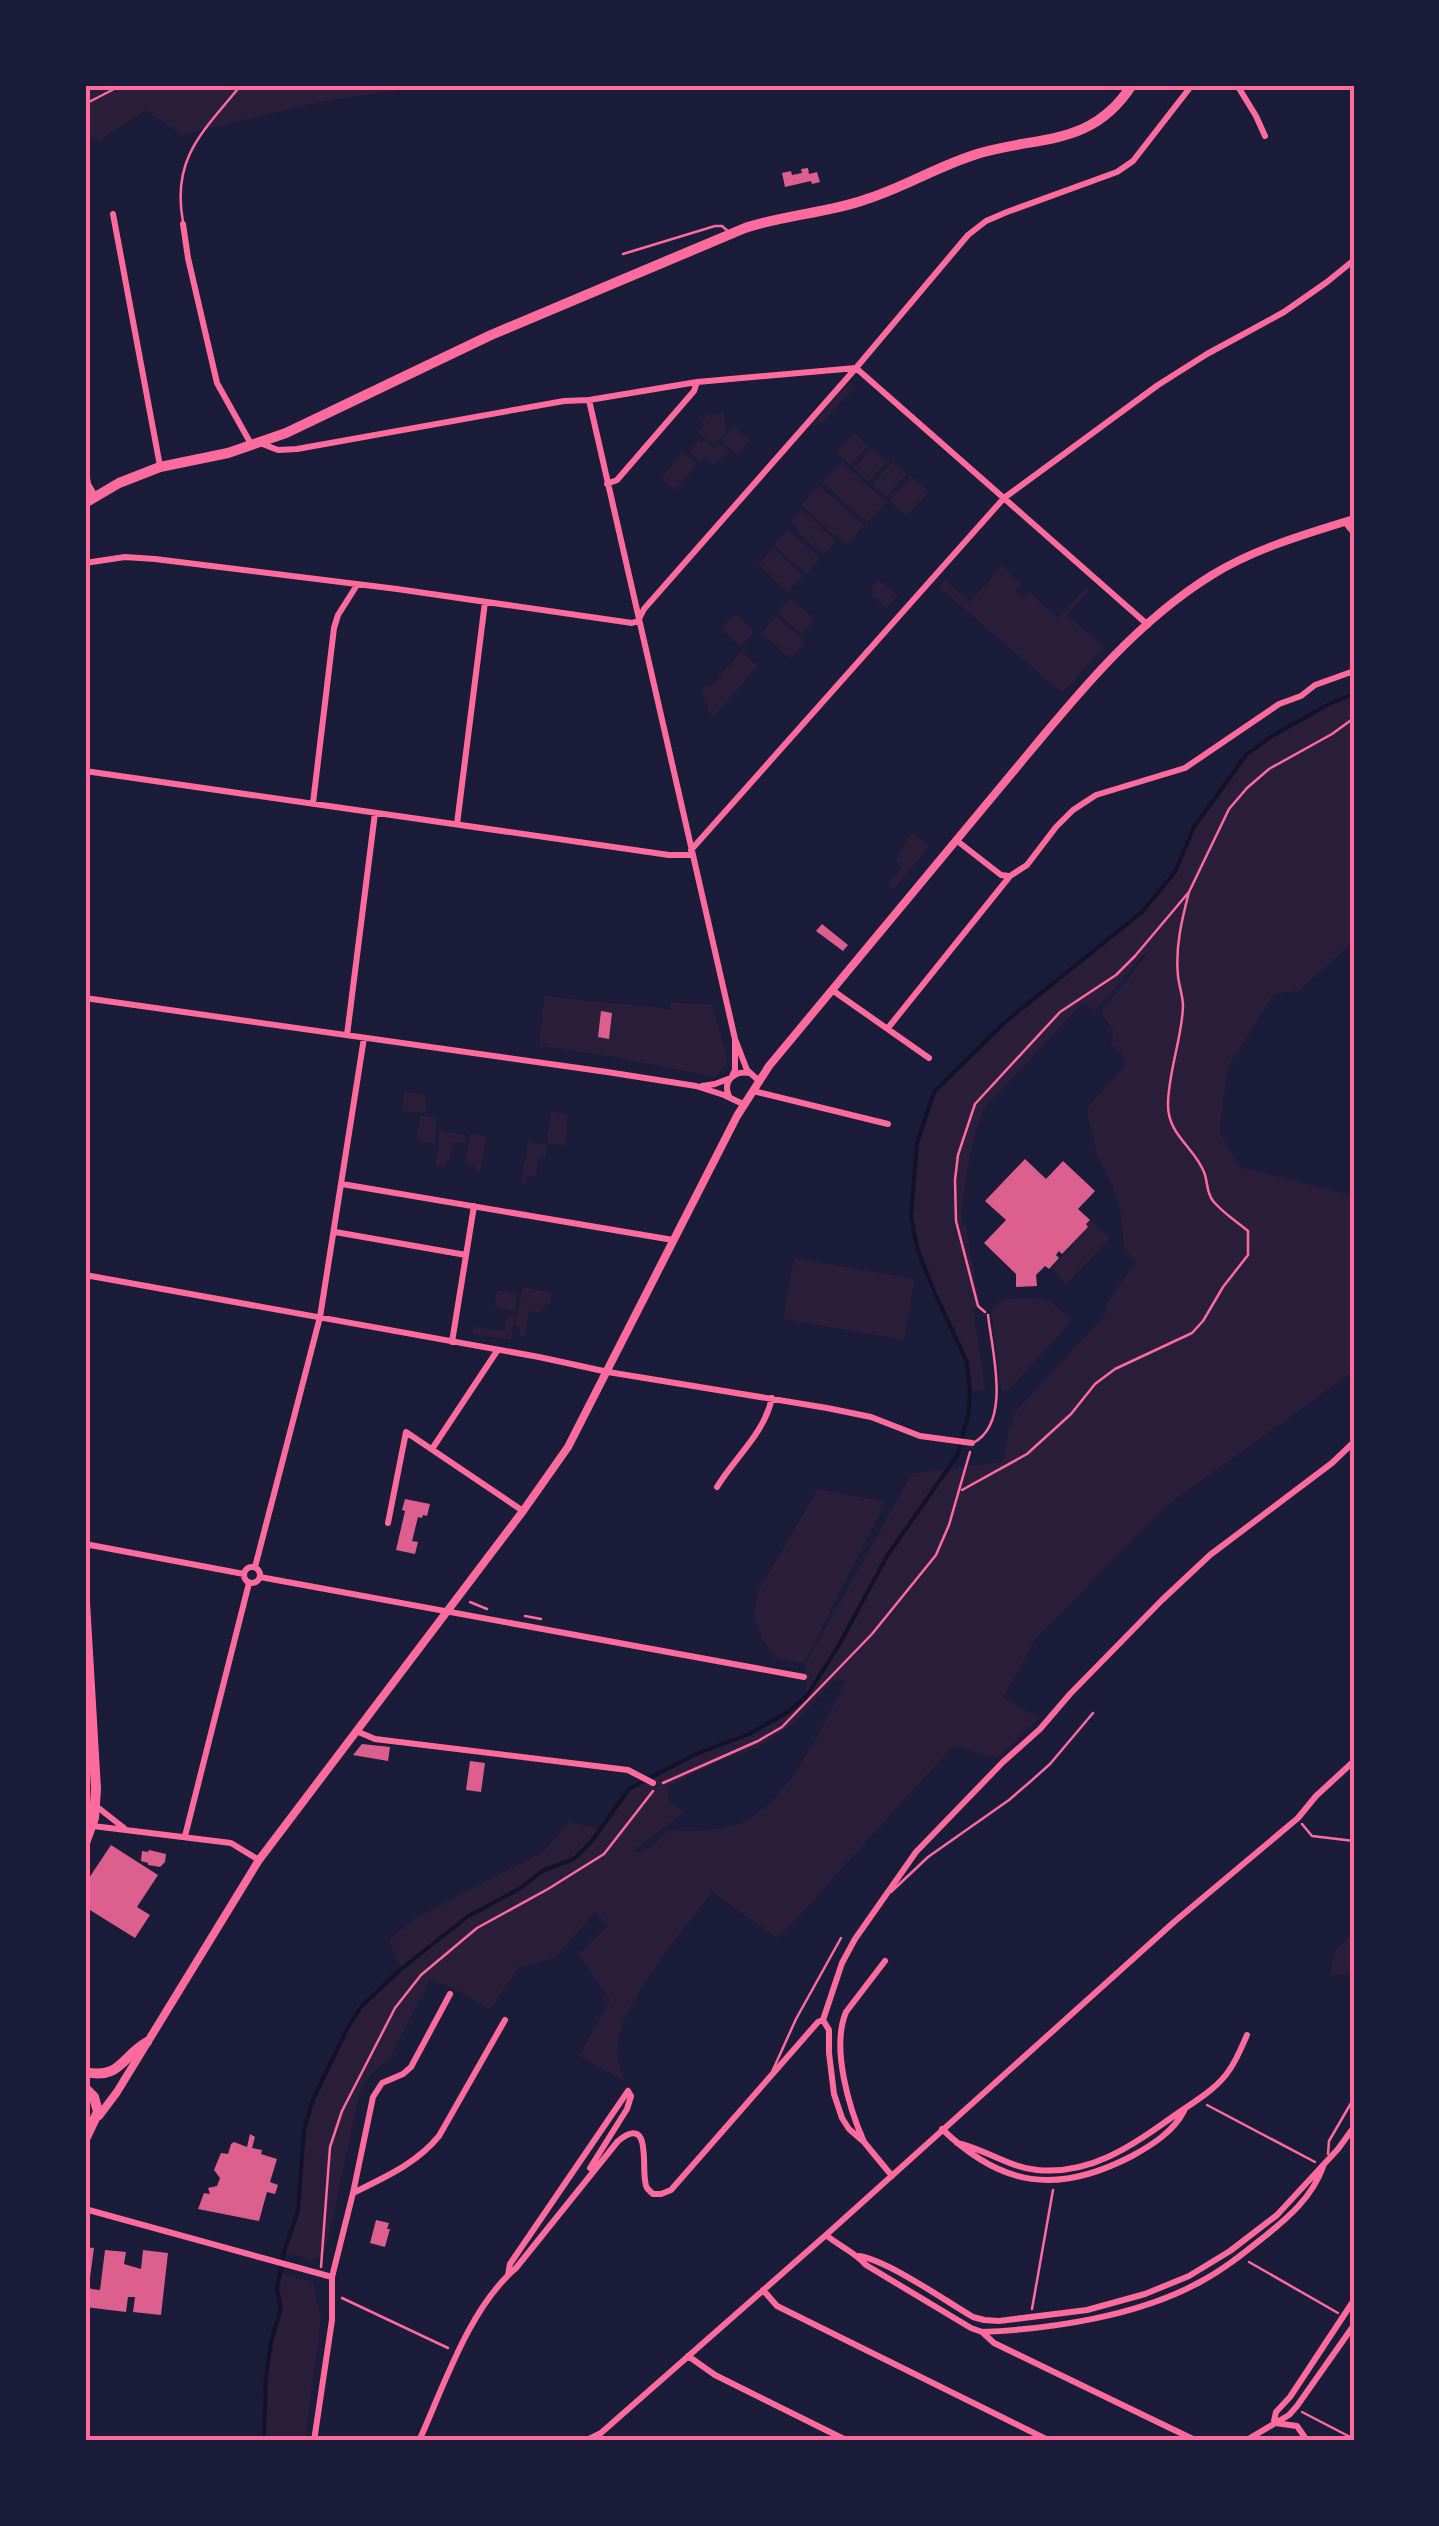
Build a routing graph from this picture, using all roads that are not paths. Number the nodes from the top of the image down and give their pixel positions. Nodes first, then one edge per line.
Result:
1 (242, 85) edge
2 (1132, 85) edge
3 (1192, 85) edge
4 (1237, 85) edge
5 (1265, 136) dead end
6 (112, 214) dead end
7 (183, 224) joint
8 (730, 233) junction
9 (623, 254) dead end
10 (1354, 260) edge
11 (856, 368) junction
12 (697, 382) junction
13 (588, 400) junction
14 (256, 444) junction
15 (85, 464) edge
16 (160, 468) junction
17 (607, 484) junction
18 (89, 493) edge
19 (1004, 498) junction
20 (1349, 520) edge
21 (1354, 533) edge
22 (85, 563) edge
23 (357, 585) junction
24 (485, 602) junction
25 (638, 621) junction
26 (1148, 625) junction
27 (1354, 671) edge
28 (85, 772) edge
29 (313, 802) junction
30 (375, 814) junction
31 (457, 824) junction
32 (956, 840) junction
33 (692, 852) junction
34 (1010, 876) junction
35 (832, 990) junction
36 (85, 998) edge
37 (888, 1028) junction
38 (346, 1036) junction
39 (364, 1038) junction
40 (736, 1039) junction
41 (929, 1058) dead end
42 (750, 1073) junction
43 (731, 1077) junction
44 (758, 1080) junction
45 (696, 1086) junction
46 (751, 1090) junction
47 (730, 1097) junction
48 (743, 1104) junction
49 (888, 1124) dead end
50 (342, 1184) junction
51 (474, 1206) junction
52 (336, 1232) junction
53 (674, 1240) junction
54 (466, 1254) junction
55 (85, 1275) edge
56 (988, 1315) road end
57 (320, 1317) junction
58 (452, 1342) junction
59 (497, 1351) junction
60 (608, 1372) junction
61 (772, 1398) junction
62 (1354, 1442) edge
63 (972, 1443) joint
64 (432, 1449) junction
65 (716, 1487) dead end
66 (524, 1511) junction
67 (388, 1523) dead end
68 (85, 1544) edge
69 (255, 1567) junction
70 (244, 1574) junction
71 (260, 1577) junction
72 (250, 1583) junction
73 (85, 1602) edge
74 (447, 1611) junction
75 (804, 1678) dead end
76 (1093, 1713) dead end
77 (356, 1730) junction
78 (1354, 1761) edge
79 (653, 1783) dead end
80 (96, 1806) junction
81 (89, 1822) edge
82 (125, 1829) junction
83 (184, 1836) junction
84 (85, 1843) edge
85 (260, 1860) junction
86 (886, 1897) junction
87 (842, 1938) dead end
88 (886, 1961) dead end
89 (450, 1994) dead end
90 (505, 2020) dead end
91 (823, 2020) junction
92 (1248, 2034) dead end
93 (147, 2042) junction
94 (85, 2072) edge
95 (771, 2073) junction
96 (85, 2088) edge
97 (1354, 2098) edge
98 (94, 2125) junction
99 (1354, 2127) edge
100 (942, 2129) junction
101 (85, 2139) edge
102 (864, 2142) junction
103 (1325, 2164) junction
104 (892, 2176) junction
105 (575, 2192) junction
106 (353, 2193) junction
107 (85, 2209) edge
108 (826, 2234) junction
109 (858, 2256) junction
110 (508, 2276) junction
111 (332, 2278) junction
112 (764, 2290) junction
113 (1354, 2300) edge
114 (1354, 2325) edge
115 (982, 2332) junction
116 (688, 2356) junction
117 (1274, 2422) junction
118 (602, 2432) junction
119 (314, 2441) edge
120 (419, 2441) edge
121 (585, 2441) edge
122 (596, 2441) edge
123 (848, 2441) edge
124 (1050, 2441) edge
125 (1197, 2441) edge
126 (1245, 2441) edge
127 (1303, 2441) edge

1 - 7 lane
2 - 8 main road
3 - 11 street
4 - 5 street
6 - 16 street
7 - 14 street
8 - 9 lane
8 - 14 main road
10 - 19 street
11 - 12 street
11 - 19 street
11 - 25 street
12 - 13 street
12 - 17 street
13 - 14 street
13 - 17 street
14 - 16 main road
15 - 18 street
16 - 18 main road
17 - 25 street
19 - 26 street
19 - 33 street
20 - 21 street
20 - 26 street
22 - 23 street
23 - 24 street
23 - 29 street
24 - 25 street
24 - 31 street
25 - 33 street
26 - 32 street
27 - 34 street
28 - 29 street
29 - 30 street
30 - 31 street
30 - 38 street
31 - 33 street
32 - 34 street
32 - 35 street
33 - 40 street
34 - 37 street
35 - 37 street
35 - 44 street
36 - 38 street
37 - 41 street
38 - 39 street
39 - 45 street
39 - 50 street
40 - 42 street
40 - 43 street
42 - 43 street
42 - 44 street
43 - 45 street
43 - 47 street
44 - 46 street
45 - 47 street
46 - 48 street
46 - 49 street
47 - 48 street
48 - 53 street
50 - 51 street
50 - 52 street
51 - 53 street
51 - 54 street
52 - 54 street
52 - 57 street
53 - 60 street
54 - 58 street
55 - 57 street
56 - 63 lane
57 - 58 street
57 - 69 street
58 - 59 street
59 - 60 street
59 - 64 street
60 - 61 street
60 - 66 street
61 - 63 street
61 - 65 street
62 - 86 street
64 - 66 street
64 - 67 street
66 - 74 street
68 - 70 street
69 - 70 street
69 - 71 street
70 - 72 street
71 - 72 street
71 - 74 street
72 - 83 street
73 - 80 main road
74 - 75 street
74 - 77 street
76 - 86 lane
77 - 79 street
77 - 85 street
78 - 100 street
80 - 81 main road
80 - 82 street
81 - 82 street
81 - 84 main road
82 - 83 street
83 - 85 street
85 - 93 street
86 - 91 street
87 - 95 lane
88 - 102 street
89 - 106 street
90 - 106 street
91 - 95 street
91 - 102 street
92 - 100 street
93 - 94 main road
93 - 98 street
95 - 105 street
96 - 98 main road
97 - 103 lane
98 - 101 main road
99 - 103 street
100 - 104 street
102 - 104 street
103 - 109 street
103 - 115 street
104 - 108 street
105 - 110 street
105 - 110 street
106 - 111 street
107 - 111 street
108 - 109 street
108 - 112 street
109 - 115 street
110 - 120 street
111 - 119 street
112 - 116 street
112 - 124 street
113 - 117 street
114 - 117 street
115 - 125 street
116 - 118 street
116 - 123 street
117 - 126 street
117 - 127 street
118 - 121 street
118 - 122 street

